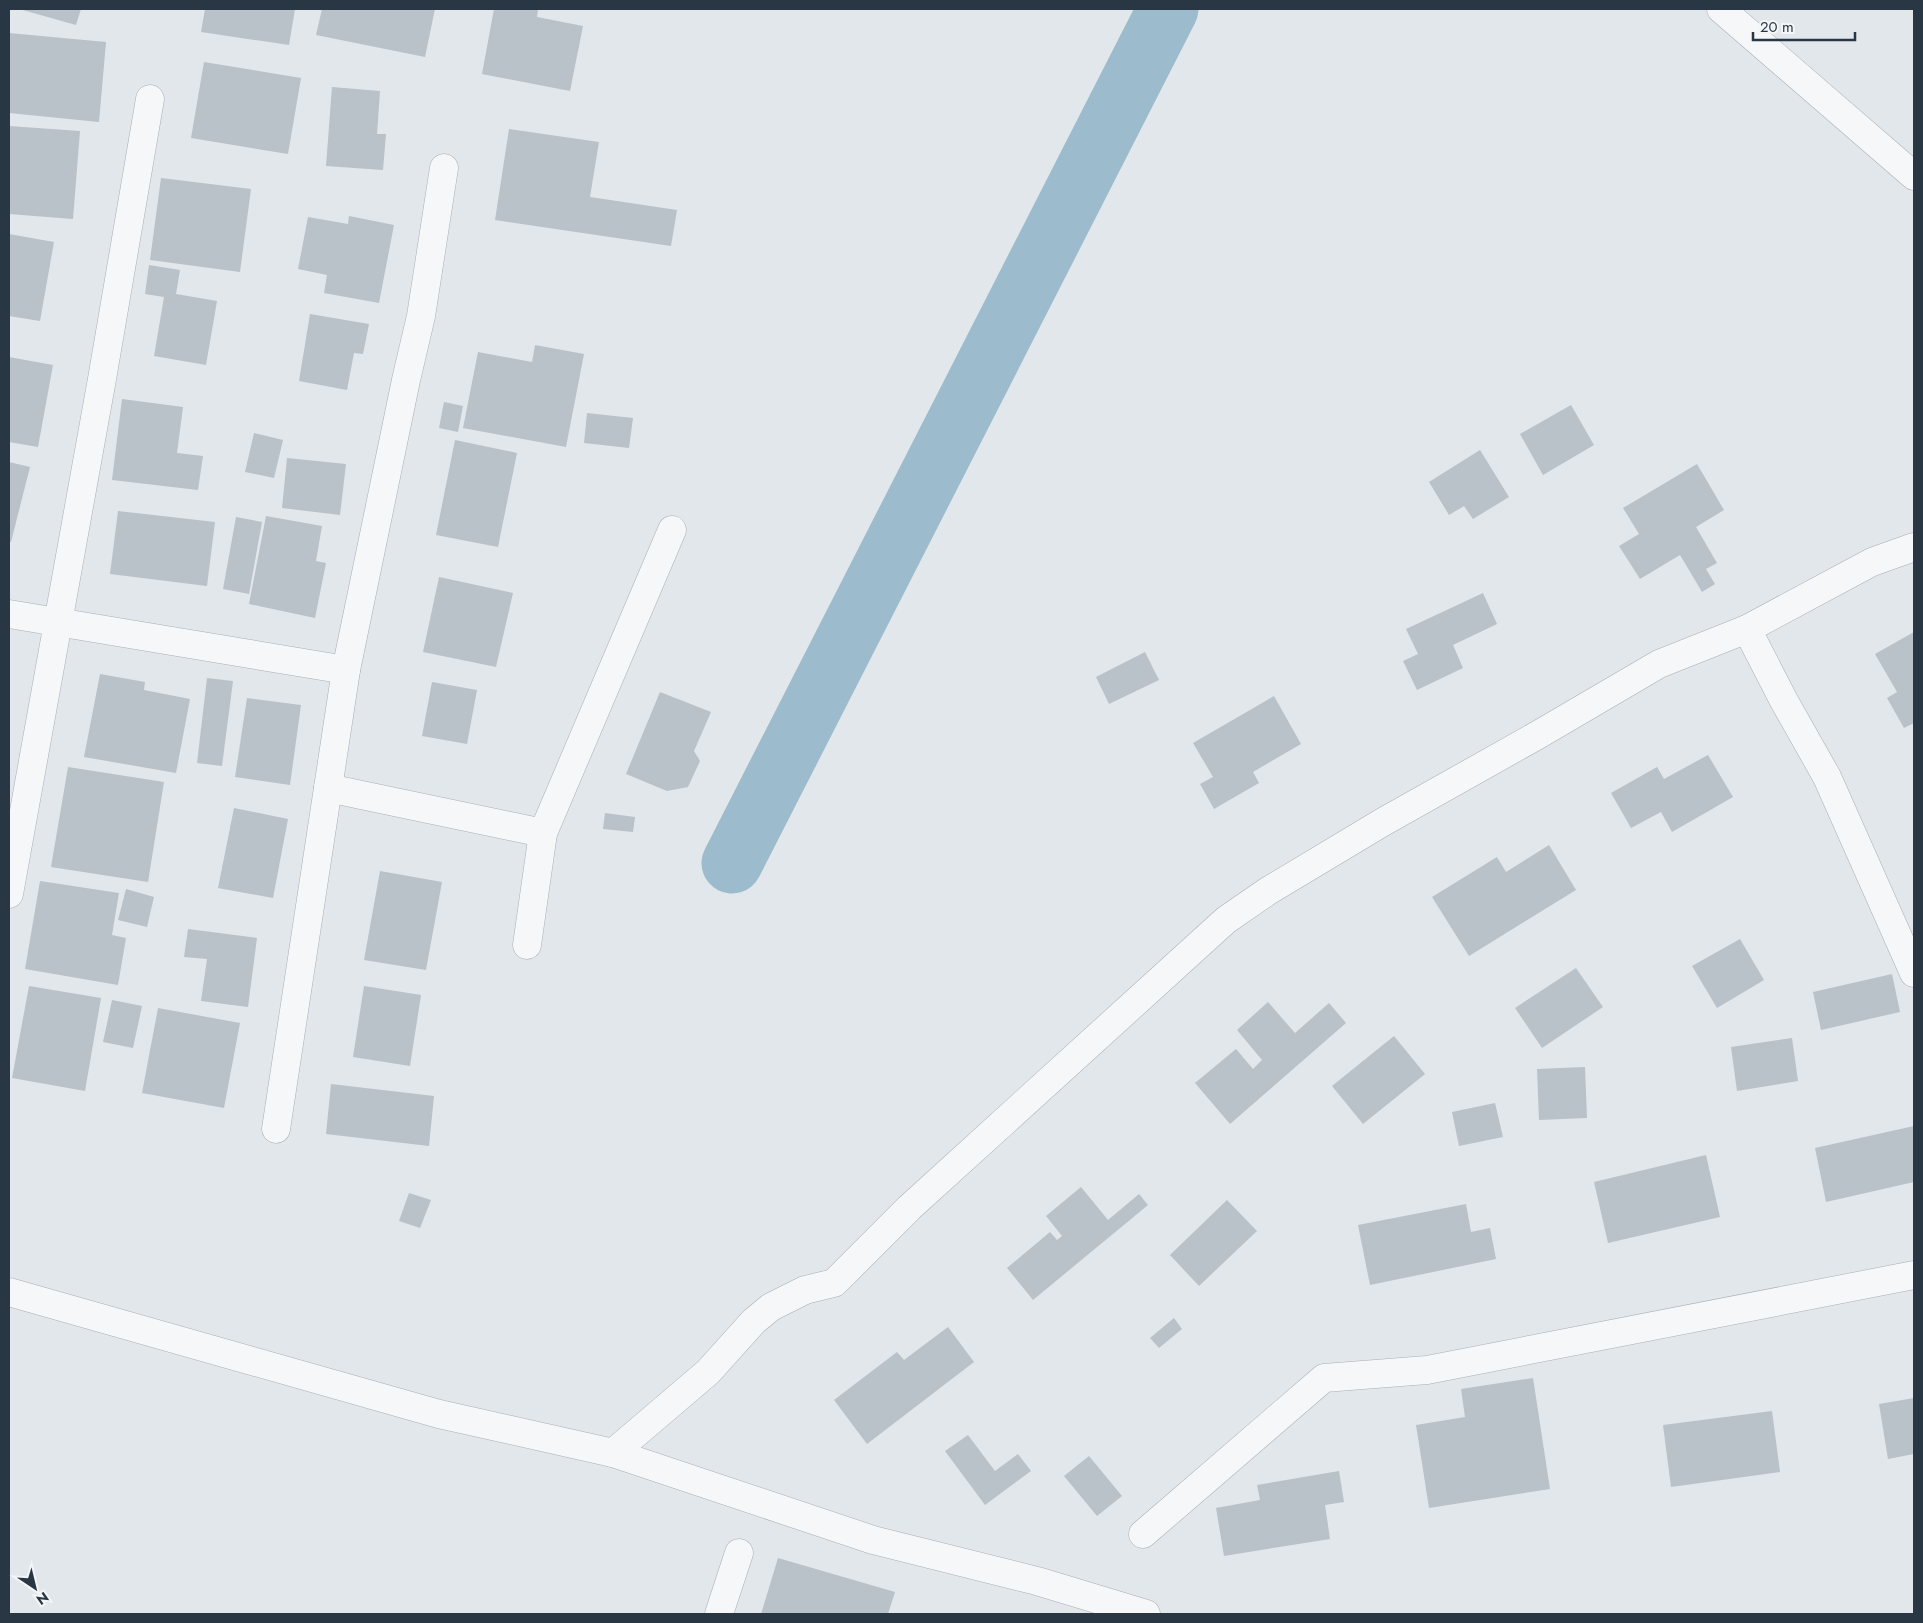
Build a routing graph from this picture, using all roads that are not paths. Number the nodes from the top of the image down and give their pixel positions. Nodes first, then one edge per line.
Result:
1 (1720, 9) edge
2 (150, 98) dead end
3 (444, 168) dead end
4 (1914, 176) edge
5 (672, 530) dead end
6 (1914, 547) edge
7 (9, 614) edge
8 (57, 624) junction
9 (1746, 629) junction
10 (346, 670) junction
11 (328, 788) junction
12 (543, 833) junction
13 (9, 894) edge
14 (527, 945) dead end
15 (1914, 973) edge
16 (276, 1128) dead end
17 (1914, 1275) edge
18 (9, 1292) edge
19 (613, 1453) junction
20 (1143, 1534) dead end
21 (739, 1553) dead end
22 (719, 1614) edge
23 (1146, 1614) edge

1 - 4 street
2 - 8 street
3 - 10 street
5 - 12 street
6 - 9 street
7 - 8 street
8 - 10 street
8 - 13 street
9 - 15 street
9 - 19 street
10 - 11 street
11 - 12 street
11 - 16 street
12 - 14 street
17 - 20 street
18 - 19 street
19 - 23 street
21 - 22 street

